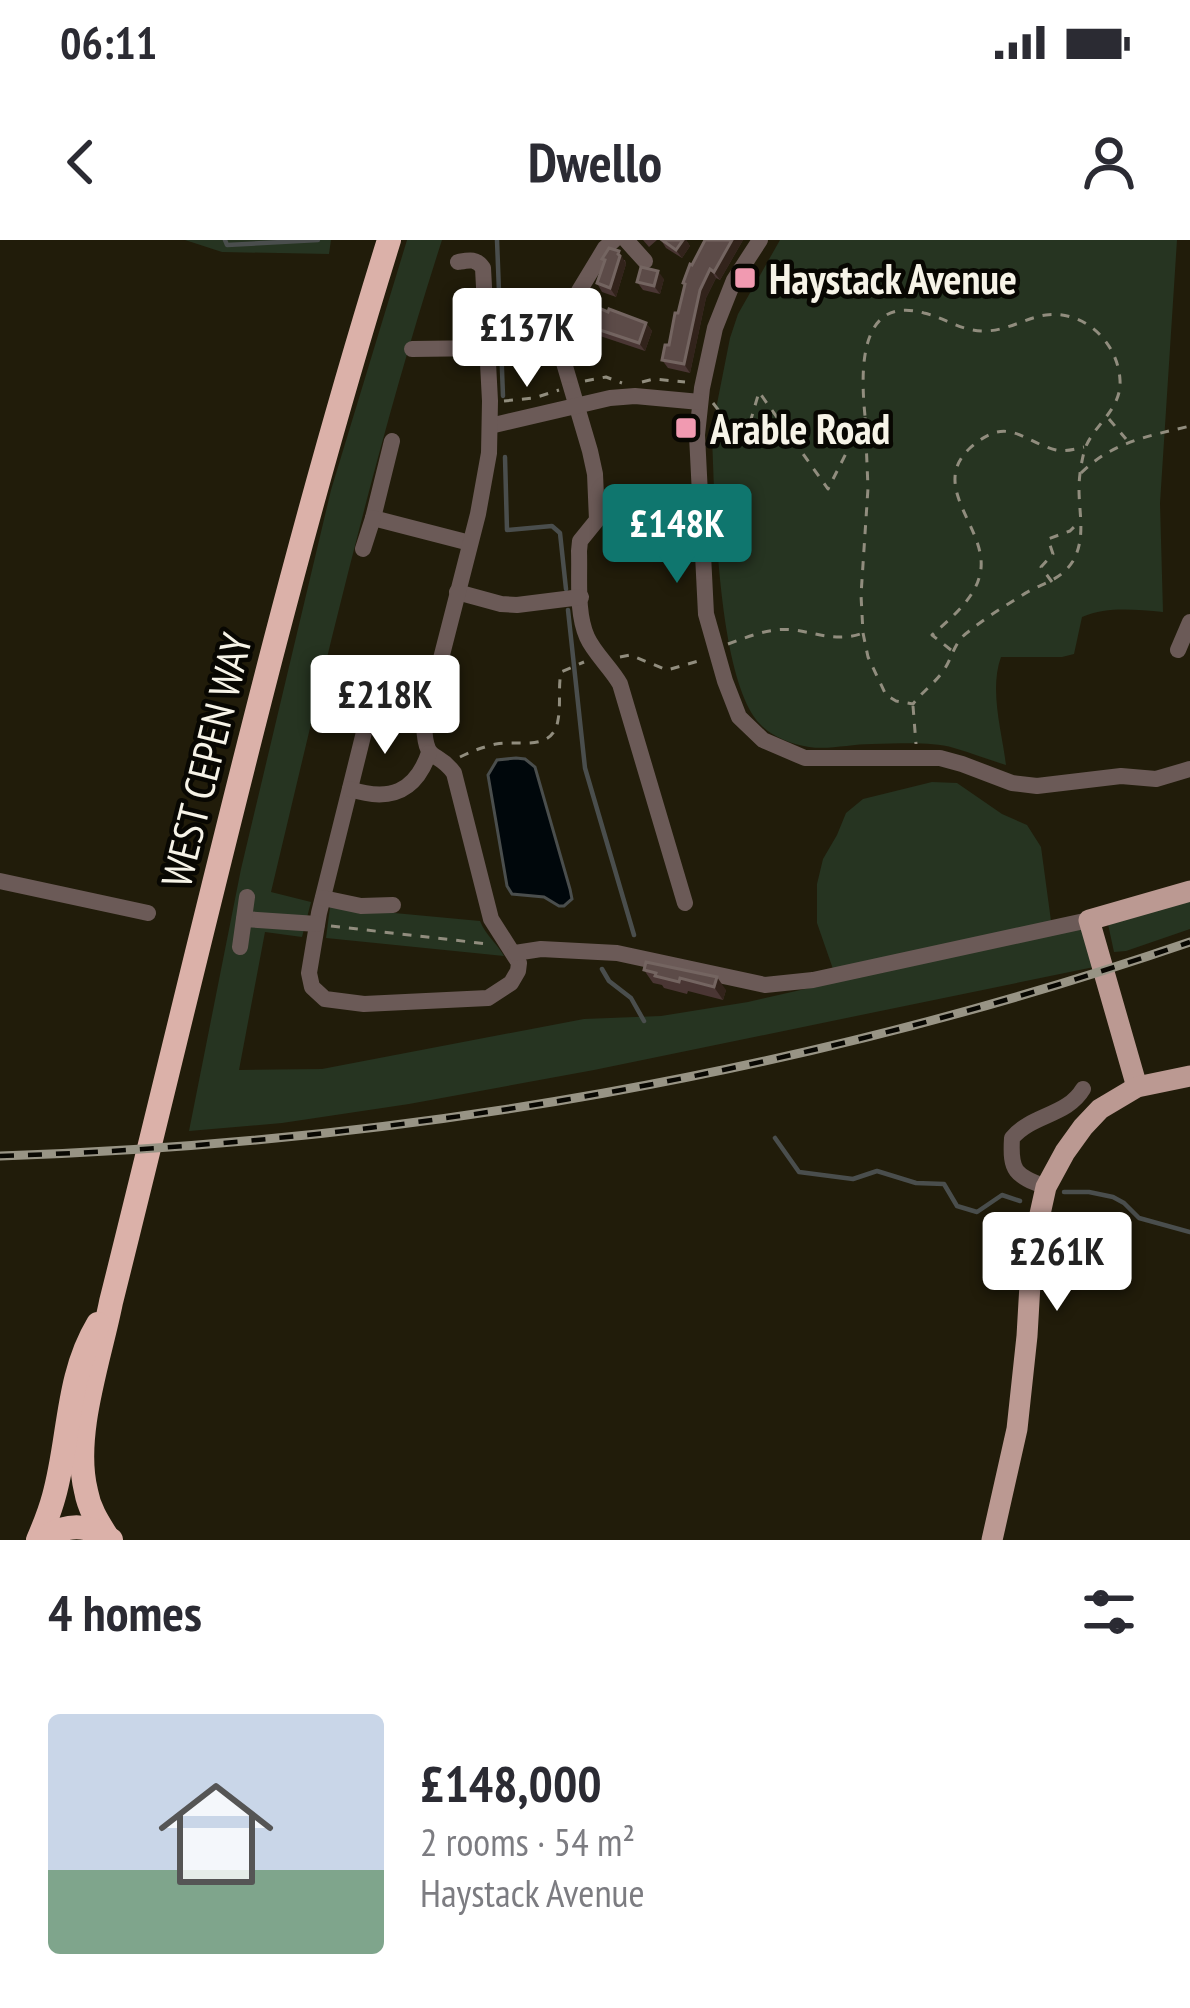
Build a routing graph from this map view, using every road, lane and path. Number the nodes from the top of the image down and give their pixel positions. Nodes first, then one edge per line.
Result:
1 (388, 240) edge
2 (614, 240) edge
3 (626, 240) edge
4 (760, 240) edge
5 (645, 261) dead end
6 (458, 262) dead end
7 (487, 348) junction
8 (412, 349) dead end
9 (706, 402) junction
10 (576, 406) junction
11 (865, 416) junction
12 (1108, 417) junction
13 (490, 426) junction
14 (1190, 426) edge
15 (392, 441) dead end
16 (1127, 441) junction
17 (1085, 446) junction
18 (1080, 474) junction
19 (373, 518) junction
20 (1081, 522) junction
21 (470, 543) junction
22 (364, 549) dead end
23 (1052, 582) junction
24 (457, 592) junction
25 (581, 597) junction
26 (1190, 622) edge
27 (863, 633) junction
28 (1178, 650) dead end
29 (952, 651) junction
30 (716, 652) junction
31 (582, 663) dead end
32 (608, 664) junction
33 (913, 704) junction
34 (369, 712) dead end
35 (428, 754) junction
36 (919, 757) junction
37 (448, 764) junction
38 (1190, 770) edge
39 (350, 789) junction
40 (0, 881) edge
41 (1190, 891) edge
42 (247, 897) dead end
43 (323, 898) junction
44 (685, 903) dead end
45 (393, 905) dead end
46 (148, 913) dead end
47 (244, 919) junction
48 (1089, 920) junction
49 (317, 924) junction
50 (240, 947) dead end
51 (512, 948) junction
52 (1190, 1076) edge
53 (1137, 1087) junction
54 (1083, 1089) dead end
55 (1046, 1186) junction
56 (111, 1302) junction
57 (108, 1537) edge
58 (40, 1540) edge
59 (992, 1540) edge

1 - 56 highway, WEST CEPEN WAY
2 - 10 street
3 - 5 street
4 - 9 street
6 - 7 street
7 - 8 street
7 - 13 street
9 - 10 street
9 - 11 path
9 - 30 street
10 - 13 street
10 - 25 street
11 - 12 path
11 - 27 path
12 - 16 path
12 - 17 path
13 - 21 street
14 - 16 path
15 - 19 street
16 - 18 path
17 - 18 path
17 - 29 path
18 - 20 path
19 - 21 street
19 - 22 street
20 - 23 path
20 - 23 path
21 - 24 street
23 - 29 path
24 - 25 street
24 - 35 street
25 - 32 street
26 - 28 street
27 - 30 path
27 - 33 path
29 - 33 path
30 - 32 path
30 - 36 street
31 - 37 path
32 - 44 street
33 - 36 path
34 - 39 street
35 - 37 street
35 - 39 street
36 - 38 street
37 - 51 street
39 - 43 street
40 - 46 street
41 - 48 main road
42 - 47 street
43 - 45 street
43 - 49 street
47 - 49 street
47 - 50 street
48 - 51 street
48 - 53 main road
49 - 51 path
49 - 51 street
52 - 53 main road
53 - 55 main road
54 - 55 street
55 - 59 main road
56 - 57 highway, WEST CEPEN WAY
56 - 58 highway, WEST CEPEN WAY
57 - 58 highway

